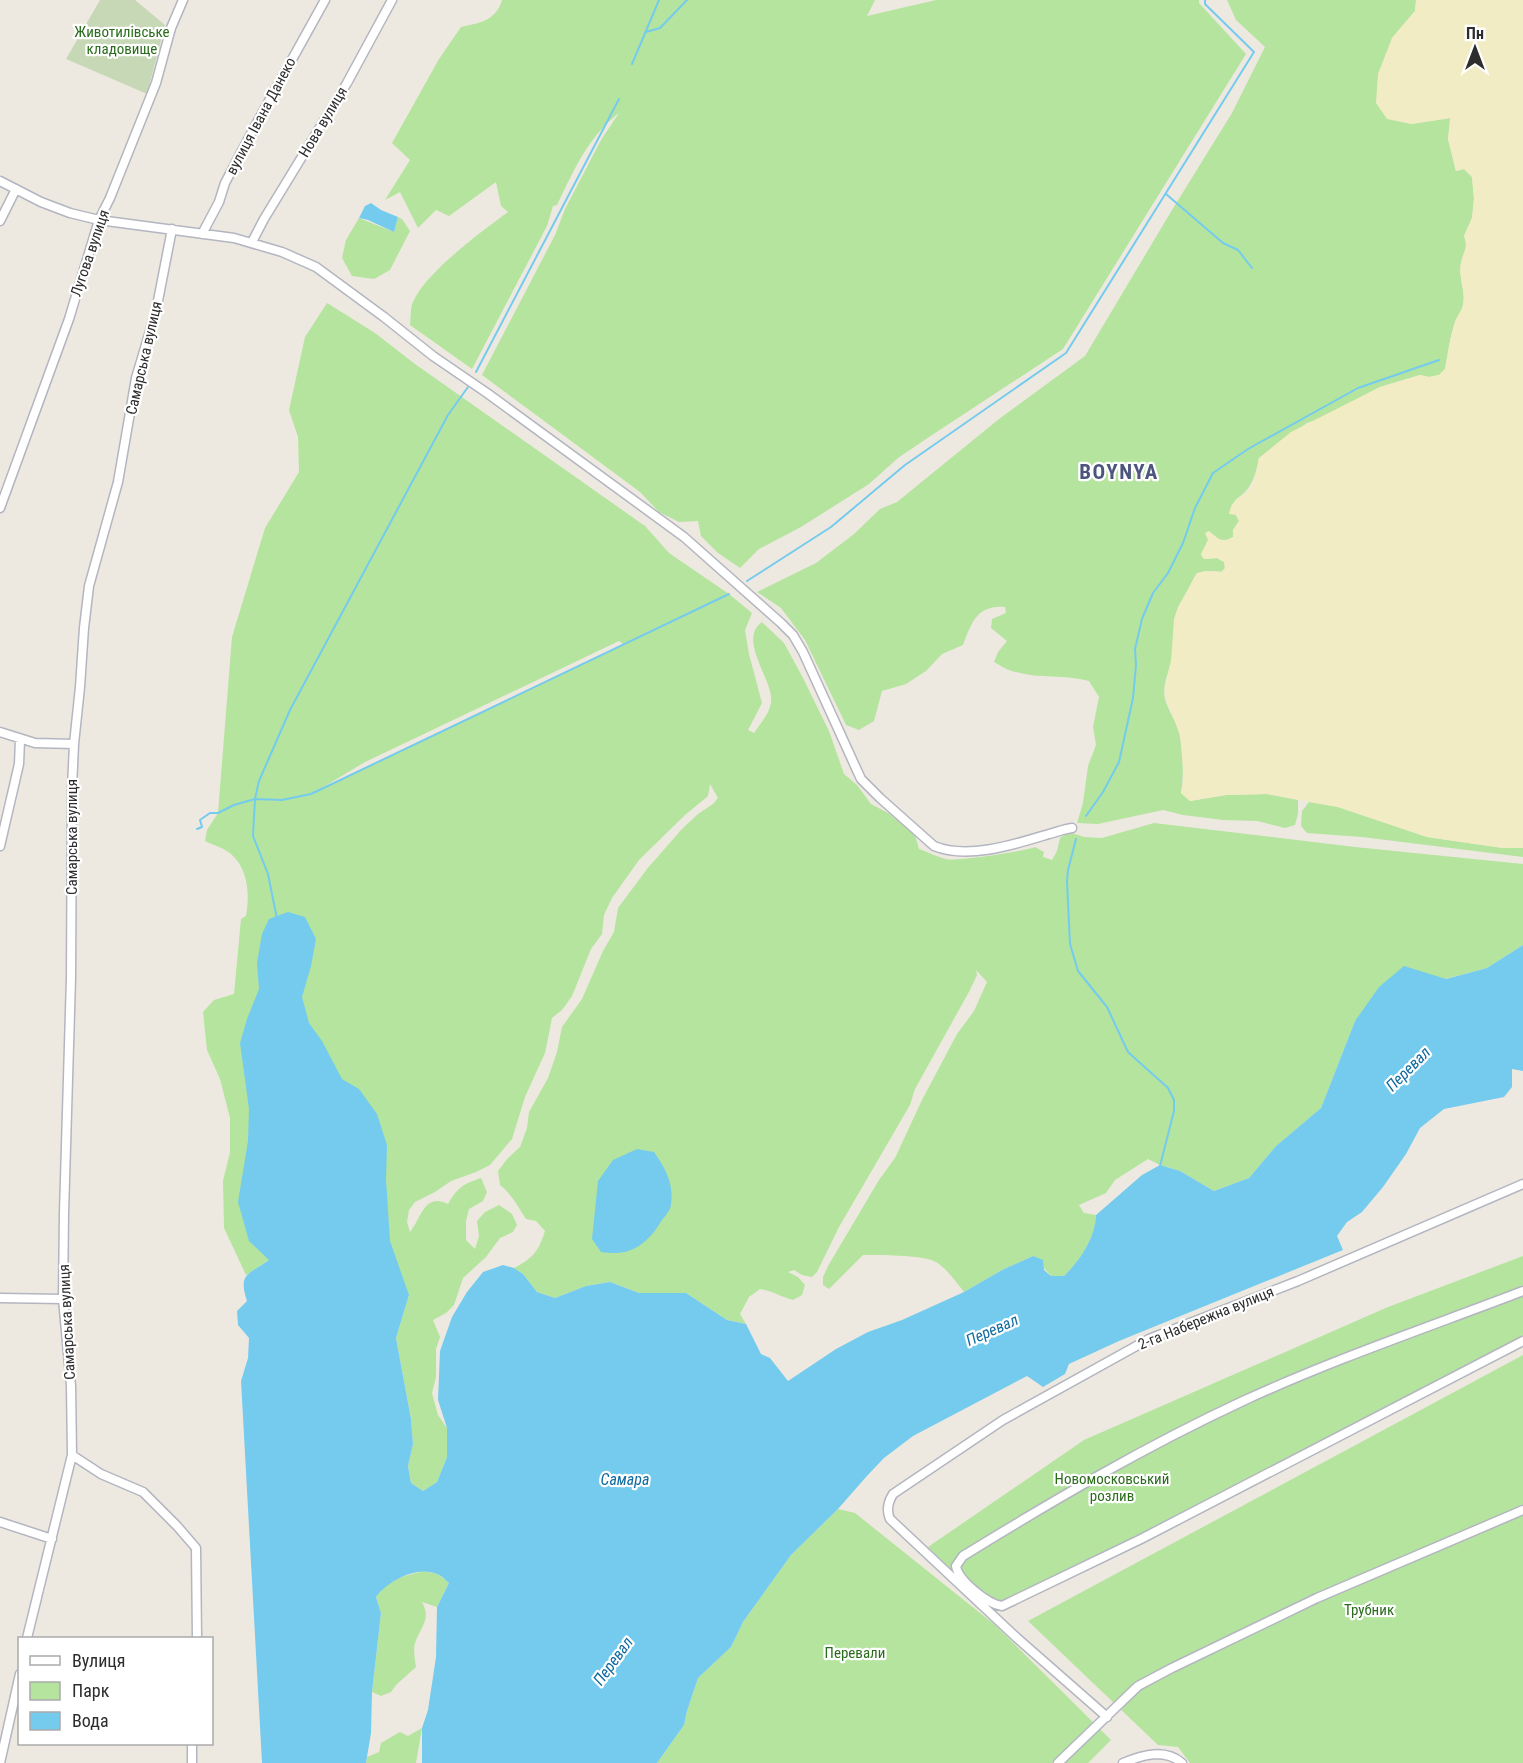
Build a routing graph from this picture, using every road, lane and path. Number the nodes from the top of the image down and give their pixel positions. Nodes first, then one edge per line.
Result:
1 (183, 0) edge
2 (325, 0) edge
3 (392, 0) edge
4 (0, 181) edge
5 (16, 189) junction
6 (99, 220) junction
7 (0, 221) edge
8 (172, 229) junction
9 (202, 234) junction
10 (252, 242) junction
11 (0, 508) edge
12 (0, 732) edge
13 (20, 740) junction
14 (74, 744) junction
15 (1072, 828) dead end
16 (0, 846) edge
17 (1523, 1184) edge
18 (1523, 1291) edge
19 (0, 1298) edge
20 (63, 1299) junction
21 (1523, 1341) edge
22 (72, 1455) junction
23 (1523, 1510) edge
24 (0, 1522) edge
25 (51, 1539) junction
26 (27, 1637) edge
27 (196, 1637) edge
28 (18, 1683) edge
29 (1107, 1717) junction
30 (192, 1745) edge
31 (0, 1763) edge
32 (192, 1763) edge
33 (1058, 1763) edge
34 (1123, 1763) edge
35 (1182, 1763) edge

1 - 6 street, Лугова вулиця
2 - 9 street, вулиця Івана Данеко
3 - 10 street, Нова вулиця
4 - 5 street
5 - 6 street
5 - 7 street
6 - 8 street
6 - 11 street, Лугова вулиця
8 - 9 street
8 - 14 street, Самарська вулиця
9 - 10 street
10 - 15 street
12 - 13 street
13 - 14 street
13 - 16 street
14 - 20 street, Самарська вулиця
17 - 29 street, 2-га Набережна вулиця
18 - 21 street
19 - 20 street
20 - 22 street, Самарська вулиця
22 - 25 street, Самарська вулиця
22 - 27 street
23 - 29 street
24 - 25 street
25 - 26 street, Самарська вулиця
28 - 31 street
29 - 33 street
30 - 32 street
34 - 35 street

